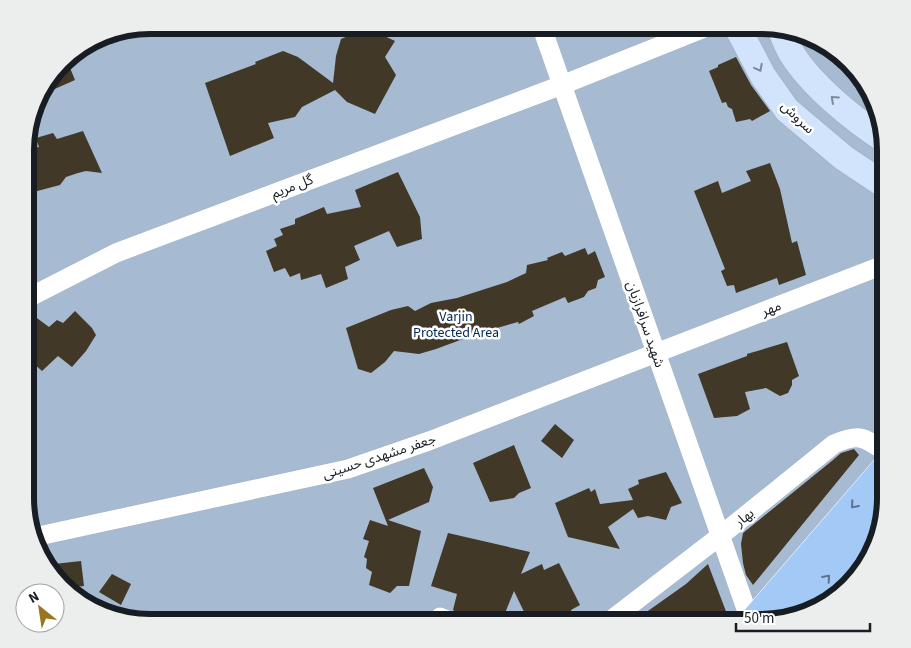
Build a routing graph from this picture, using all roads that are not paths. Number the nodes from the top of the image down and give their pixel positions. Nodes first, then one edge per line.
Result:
1 (544, 34) edge
2 (690, 34) edge
3 (741, 34) edge
4 (783, 36) edge
5 (562, 85) junction
6 (874, 126) edge
7 (877, 180) edge
8 (877, 267) edge
9 (34, 295) edge
10 (656, 352) junction
11 (877, 446) edge
12 (877, 478) edge
13 (874, 523) edge
14 (40, 536) edge
15 (720, 536) junction
16 (803, 606) edge
17 (618, 614) edge
18 (749, 614) edge
19 (760, 614) edge

1 - 5 street, شهید سرافرازیان
2 - 5 street, گل مریم
3 -> 7 street, سروش
6 -> 4 street
5 - 9 street, گل مریم
5 - 10 street, شهید سرافرازیان
8 - 10 street, مهر
10 - 14 street, جعفر مشهدی حسینی
10 - 15 street, شهید سرافرازیان
11 - 15 street, بهار
12 -> 19 main road
16 -> 13 main road
15 - 17 street, بهار
15 - 18 street, شهید سرافرازیان

